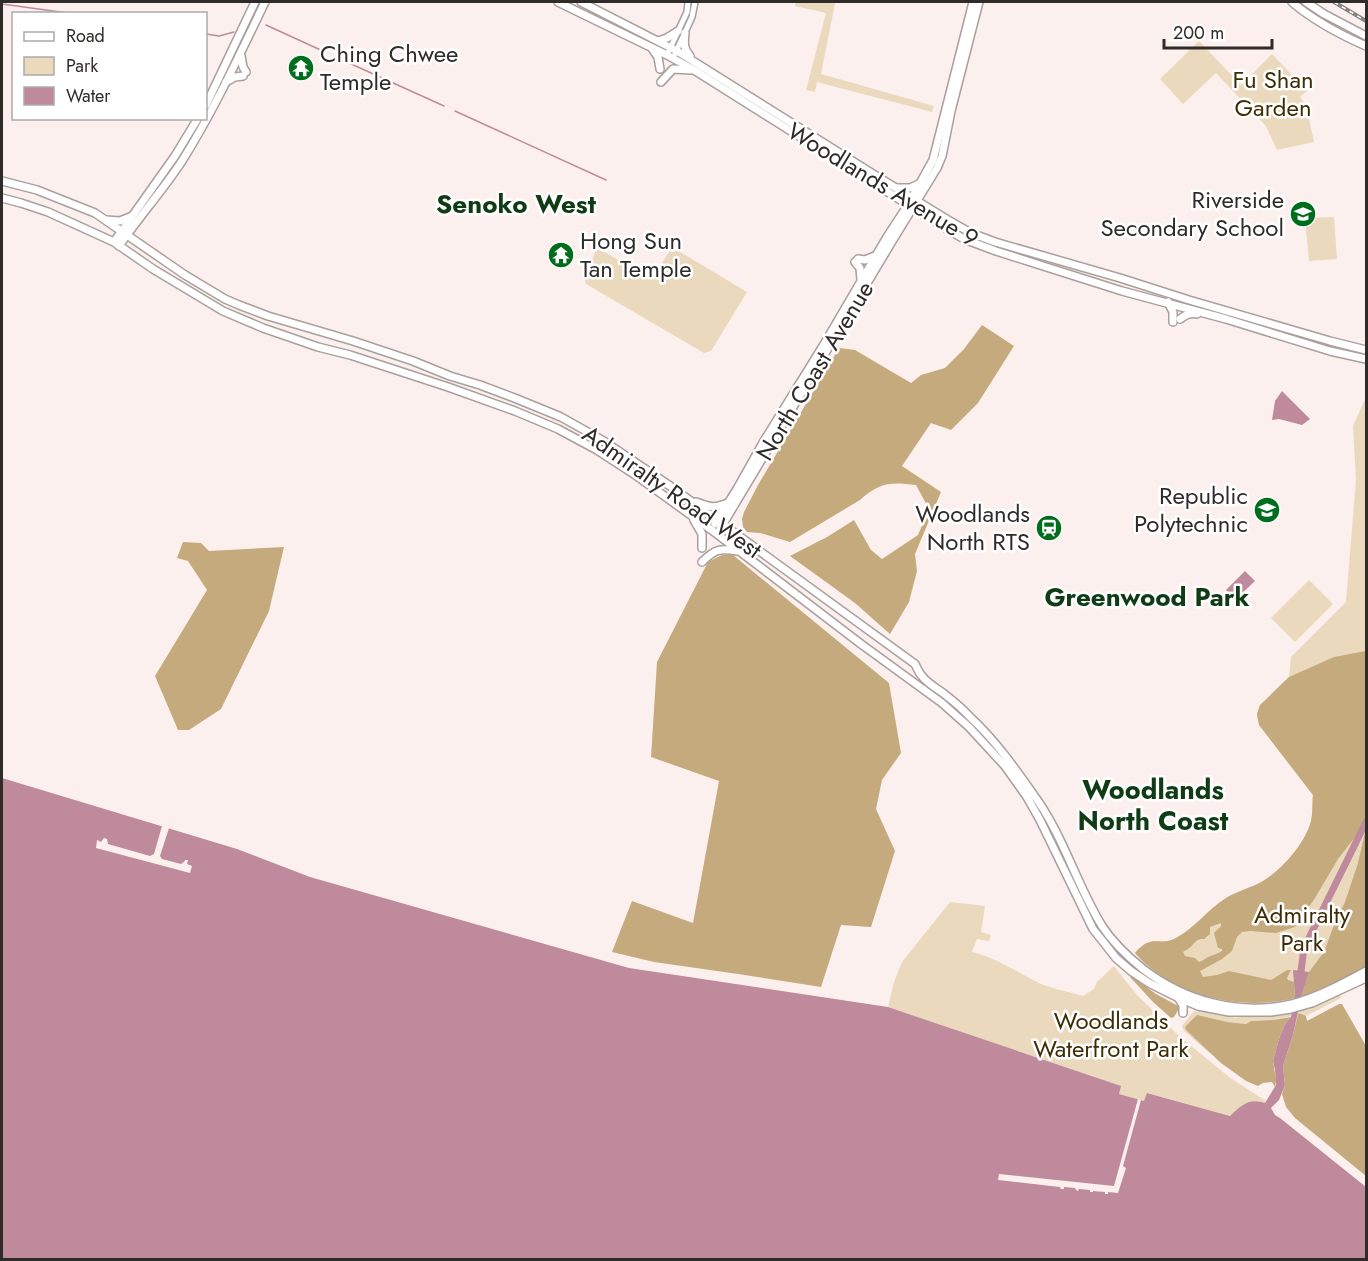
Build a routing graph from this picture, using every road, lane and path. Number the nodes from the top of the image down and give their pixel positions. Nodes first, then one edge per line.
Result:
1 (255, 2) edge
2 (265, 2) edge
3 (558, 2) edge
4 (581, 2) edge
5 (688, 2) edge
6 (695, 2) edge
7 (973, 2) edge
8 (979, 2) edge
9 (1292, 2) edge
10 (1306, 2) edge
11 (682, 32) junction
12 (1366, 36) edge
13 (658, 41) junction
14 (1366, 46) edge
15 (651, 47) junction
16 (672, 53) junction
17 (240, 54) junction
18 (695, 66) junction
19 (660, 69) dead end
20 (226, 82) junction
21 (661, 82) dead end
22 (207, 103) edge
23 (207, 118) edge
24 (197, 120) edge
25 (206, 120) edge
26 (2, 181) edge
27 (923, 186) junction
28 (892, 190) junction
29 (2, 198) edge
30 (913, 203) junction
31 (935, 213) junction
32 (926, 216) junction
33 (135, 218) junction
34 (104, 219) junction
35 (900, 222) junction
36 (123, 233) junction
37 (116, 244) junction
38 (144, 248) junction
39 (876, 255) junction
40 (1068, 263) junction
41 (1068, 274) junction
42 (1120, 278) junction
43 (861, 282) junction
44 (1118, 290) junction
45 (1167, 302) junction
46 (1211, 315) junction
47 (1366, 350) edge
48 (1366, 359) edge
49 (450, 376) junction
50 (474, 383) junction
51 (448, 387) junction
52 (473, 395) junction
53 (687, 500) junction
54 (728, 503) junction
55 (730, 512) junction
56 (692, 515) junction
57 (719, 523) junction
58 (715, 532) junction
59 (741, 538) junction
60 (702, 548) dead end
61 (740, 551) junction
62 (702, 562) dead end
63 (843, 613) junction
64 (859, 625) junction
65 (837, 626) junction
66 (861, 644) junction
67 (1073, 886) junction
68 (1085, 887) junction
69 (1082, 897) junction
70 (1366, 971) edge
71 (1366, 978) edge
72 (1179, 998) junction
73 (1196, 1002) junction
74 (1301, 1004) junction
75 (1183, 1013) dead end

1 - 22 main road
2 - 17 main road
3 - 15 main road, Woodlands Avenue 9
4 - 13 main road, Woodlands Avenue 9
5 - 11 street
6 - 11 street
7 - 27 main road
8 - 27 main road
9 - 14 main road
10 - 12 main road
11 - 13 main road
11 - 16 street
11 - 18 main road
13 - 16 main road, Woodlands Avenue 9
15 - 16 main road, Woodlands Avenue 9
15 - 19 main road
16 - 18 main road, Woodlands Avenue 9
17 - 20 main road
17 - 20 main road
18 - 21 main road
18 - 28 main road, Woodlands Avenue 9
20 - 23 main road
24 - 33 main road
25 - 33 main road
26 - 34 main road, Admiralty Road West
27 - 28 main road
27 - 30 main road, North Coast Avenue
27 - 31 main road
28 - 30 main road, Woodlands Avenue 9
28 - 35 main road
29 - 37 main road, Admiralty Road West
30 - 31 main road, Woodlands Avenue 9
30 - 32 main road, Woodlands Avenue 9
30 - 35 main road, North Coast Avenue
31 - 40 main road, Woodlands Avenue 9
32 - 35 main road
32 - 41 main road, Woodlands Avenue 9
33 - 34 main road
33 - 36 main road
33 - 38 main road
34 - 36 main road, Admiralty Road West
35 - 39 main road, North Coast Avenue
35 - 55 main road, North Coast Avenue
36 - 37 main road
36 - 38 main road, Admiralty Road West
37 - 51 main road, Admiralty Road West
38 - 49 main road, Admiralty Road West
39 - 43 main road, North Coast Avenue
39 - 43 main road
40 - 41 main road
40 - 42 main road, Woodlands Avenue 9
41 - 44 main road, Woodlands Avenue 9
42 - 44 main road
42 - 47 main road, Woodlands Avenue 9
43 - 54 main road, North Coast Avenue
44 - 45 main road, Woodlands Avenue 9
45 - 46 main road, Woodlands Avenue 9
45 - 46 main road
46 - 48 main road, Woodlands Avenue 9
49 - 50 main road, Admiralty Road West
49 - 51 main road
50 - 52 main road
50 - 53 main road, Admiralty Road West
51 - 52 main road, Admiralty Road West
52 - 56 main road, Admiralty Road West
53 - 54 main road
53 - 57 main road, Admiralty Road West
54 - 57 main road, North Coast Avenue
55 - 57 main road, North Coast Avenue
55 - 59 main road
56 - 58 main road, Admiralty Road West
56 - 60 main road
57 - 58 main road, North Coast Avenue
57 - 59 main road, Admiralty Road West
58 - 61 main road, Admiralty Road West
59 - 63 main road, Admiralty Road West
61 - 62 main road
61 - 65 main road, Admiralty Road West
63 - 64 main road, Admiralty Road West
63 - 65 main road
64 - 66 main road
64 - 68 main road, Admiralty Road West
65 - 66 main road, Admiralty Road West
66 - 67 main road, Admiralty Road West
67 - 68 main road
67 - 69 main road, Admiralty Road West
68 - 69 main road
69 - 72 main road, Admiralty Road West
69 - 73 main road, Admiralty Road West
70 - 74 main road
71 - 74 main road
72 - 73 main road, Admiralty Road West
72 - 75 main road
73 - 74 main road

